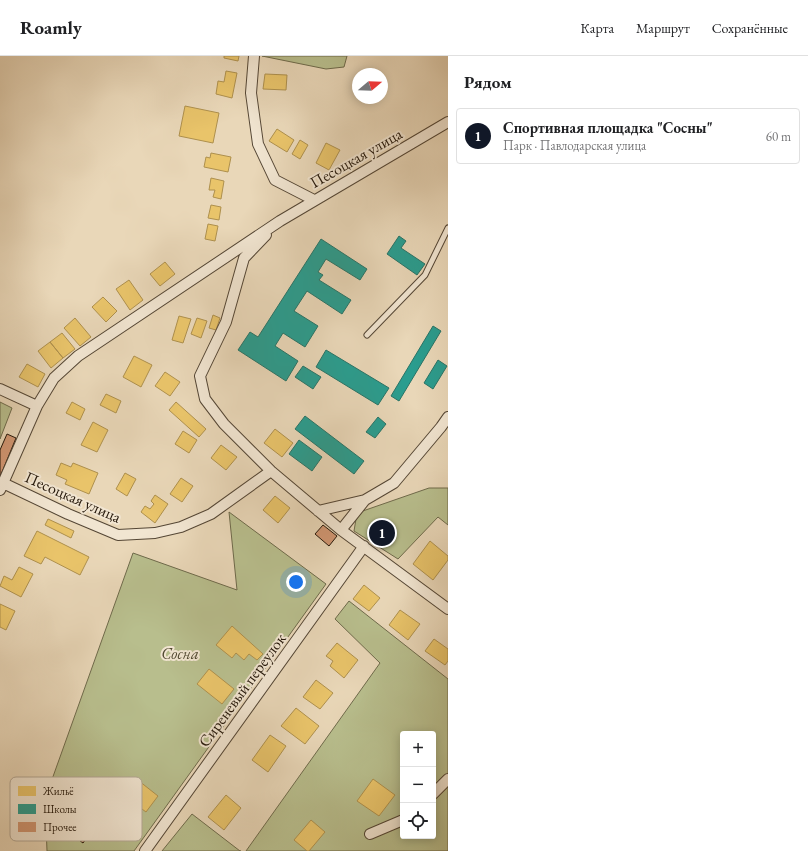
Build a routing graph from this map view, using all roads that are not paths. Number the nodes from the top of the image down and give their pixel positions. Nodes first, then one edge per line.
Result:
1 (254, 56) edge
2 (448, 122) edge
3 (314, 200) junction
4 (280, 221) junction
5 (448, 228) edge
6 (367, 335) dead end
7 (0, 389) edge
8 (36, 406) junction
9 (448, 417) edge
10 (444, 429) edge
11 (260, 460) junction
12 (271, 471) junction
13 (256, 481) junction
14 (2, 486) edge
15 (365, 500) junction
16 (318, 511) junction
17 (341, 530) junction
18 (364, 546) junction
19 (448, 608) edge
20 (448, 779) edge
21 (436, 791) edge
22 (400, 821) edge
23 (370, 834) dead end
24 (145, 851) edge

1 - 3 street
2 - 3 street, Песоцкая улица
3 - 4 street, Песоцкая улица
4 - 8 street, Песоцкая улица
4 - 11 street, Песоцкая улица
5 - 6 lane
7 - 8 street
8 - 14 street, Песоцкая улица
9 - 10 street
10 - 15 street
11 - 12 street, Песоцкая улица
11 - 13 street
12 - 13 street, Песоцкая улица
12 - 16 street
13 - 14 street, Песоцкая улица
15 - 16 street
15 - 17 street
16 - 17 street
17 - 18 street
18 - 19 street
18 - 24 street, Сиреневый переулок
20 - 21 street
22 - 23 street

